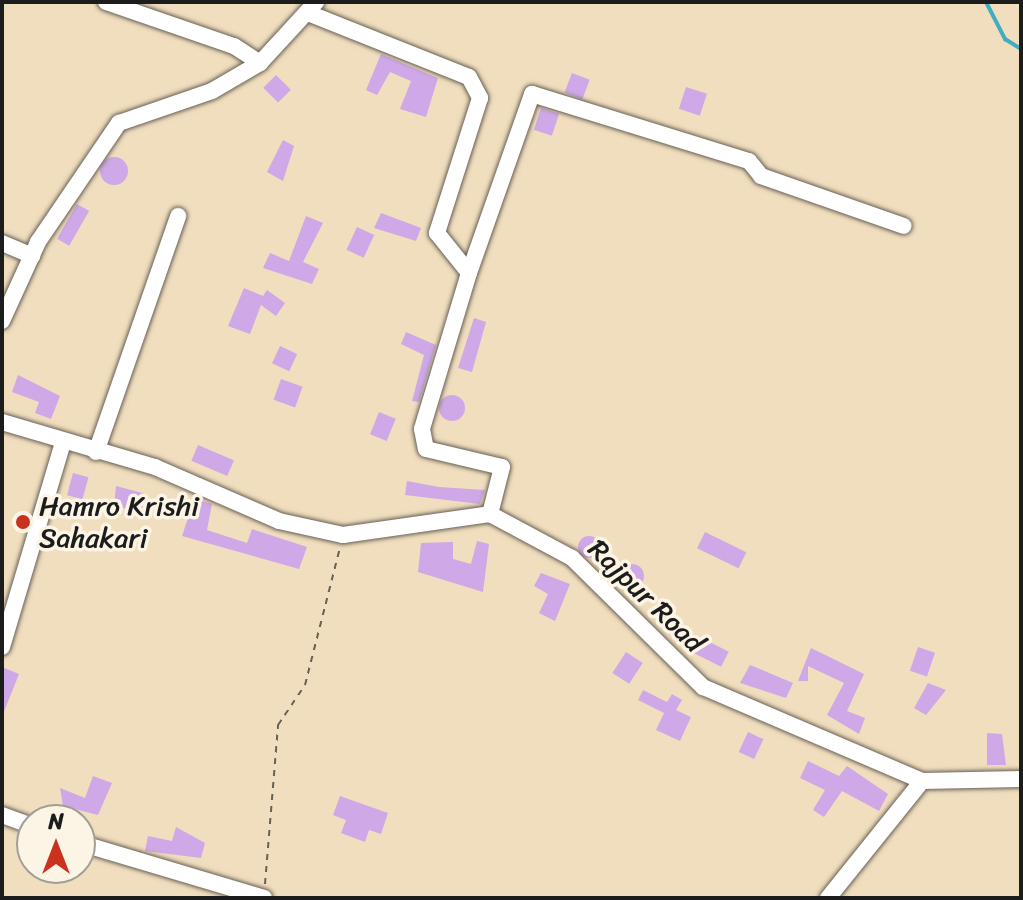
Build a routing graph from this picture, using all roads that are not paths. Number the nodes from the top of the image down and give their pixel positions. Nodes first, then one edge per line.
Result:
1 (106, 2) edge
2 (312, 8) edge
3 (260, 63) junction
4 (178, 216) dead end
5 (904, 226) dead end
6 (2, 243) edge
7 (32, 256) junction
8 (469, 273) junction
9 (2, 321) edge
10 (2, 422) edge
11 (63, 443) junction
12 (96, 452) junction
13 (490, 514) junction
14 (2, 647) edge
15 (1021, 779) edge
16 (922, 781) junction
17 (96, 848) edge
18 (264, 898) edge
19 (828, 898) edge

1 - 3 street
2 - 3 street
2 - 8 street
3 - 7 street
4 - 12 street
5 - 8 street
6 - 7 street
7 - 9 street
8 - 13 street
10 - 11 street
11 - 12 street
11 - 14 street
12 - 13 street
13 - 16 street, Rajpur Road
15 - 16 street, Rajpur Road
16 - 19 street
17 - 18 street

